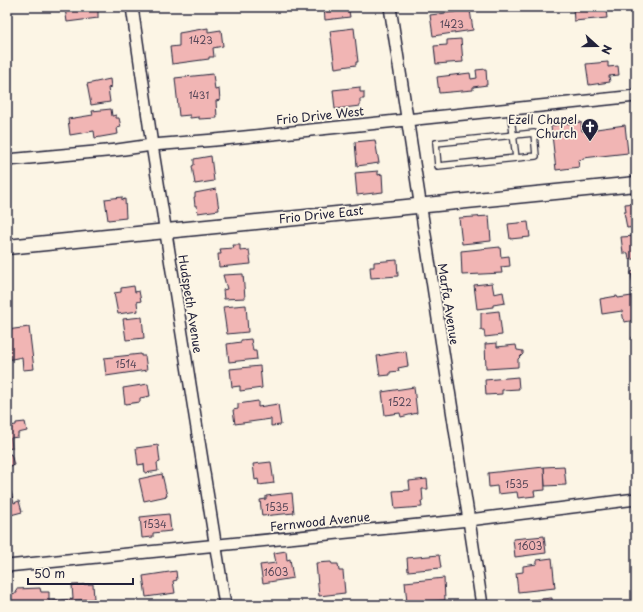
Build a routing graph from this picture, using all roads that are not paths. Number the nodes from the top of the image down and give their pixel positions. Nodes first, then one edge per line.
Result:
1 (132, 7) edge
2 (390, 7) edge
3 (636, 96) edge
4 (510, 109) junction
5 (407, 119) junction
6 (513, 135) junction
7 (152, 145) junction
8 (516, 158) junction
9 (7, 160) edge
10 (636, 184) edge
11 (420, 205) junction
12 (165, 231) junction
13 (7, 247) edge
14 (636, 499) edge
15 (469, 520) junction
16 (216, 545) junction
17 (7, 566) edge
18 (225, 605) edge
19 (482, 605) edge

1 - 7 street, Hudspeth Avenue
2 - 5 street, Marfa Avenue
3 - 4 street, Frio Drive West
4 - 5 street, Frio Drive West
4 - 6 lane
5 - 7 street, Frio Drive West
5 - 11 street, Marfa Avenue
6 - 8 lane
6 - 8 lane
6 - 8 lane
7 - 9 street, Frio Drive West
7 - 12 street, Hudspeth Avenue
10 - 11 street, Frio Drive East
11 - 12 street, Frio Drive East
11 - 15 street, Marfa Avenue
12 - 13 street, Frio Drive East
12 - 16 street, Hudspeth Avenue
14 - 15 street, Fernwood Avenue
15 - 16 street, Fernwood Avenue
15 - 19 street, Marfa Avenue
16 - 17 street, Fernwood Avenue
16 - 18 street, Hudspeth Avenue

